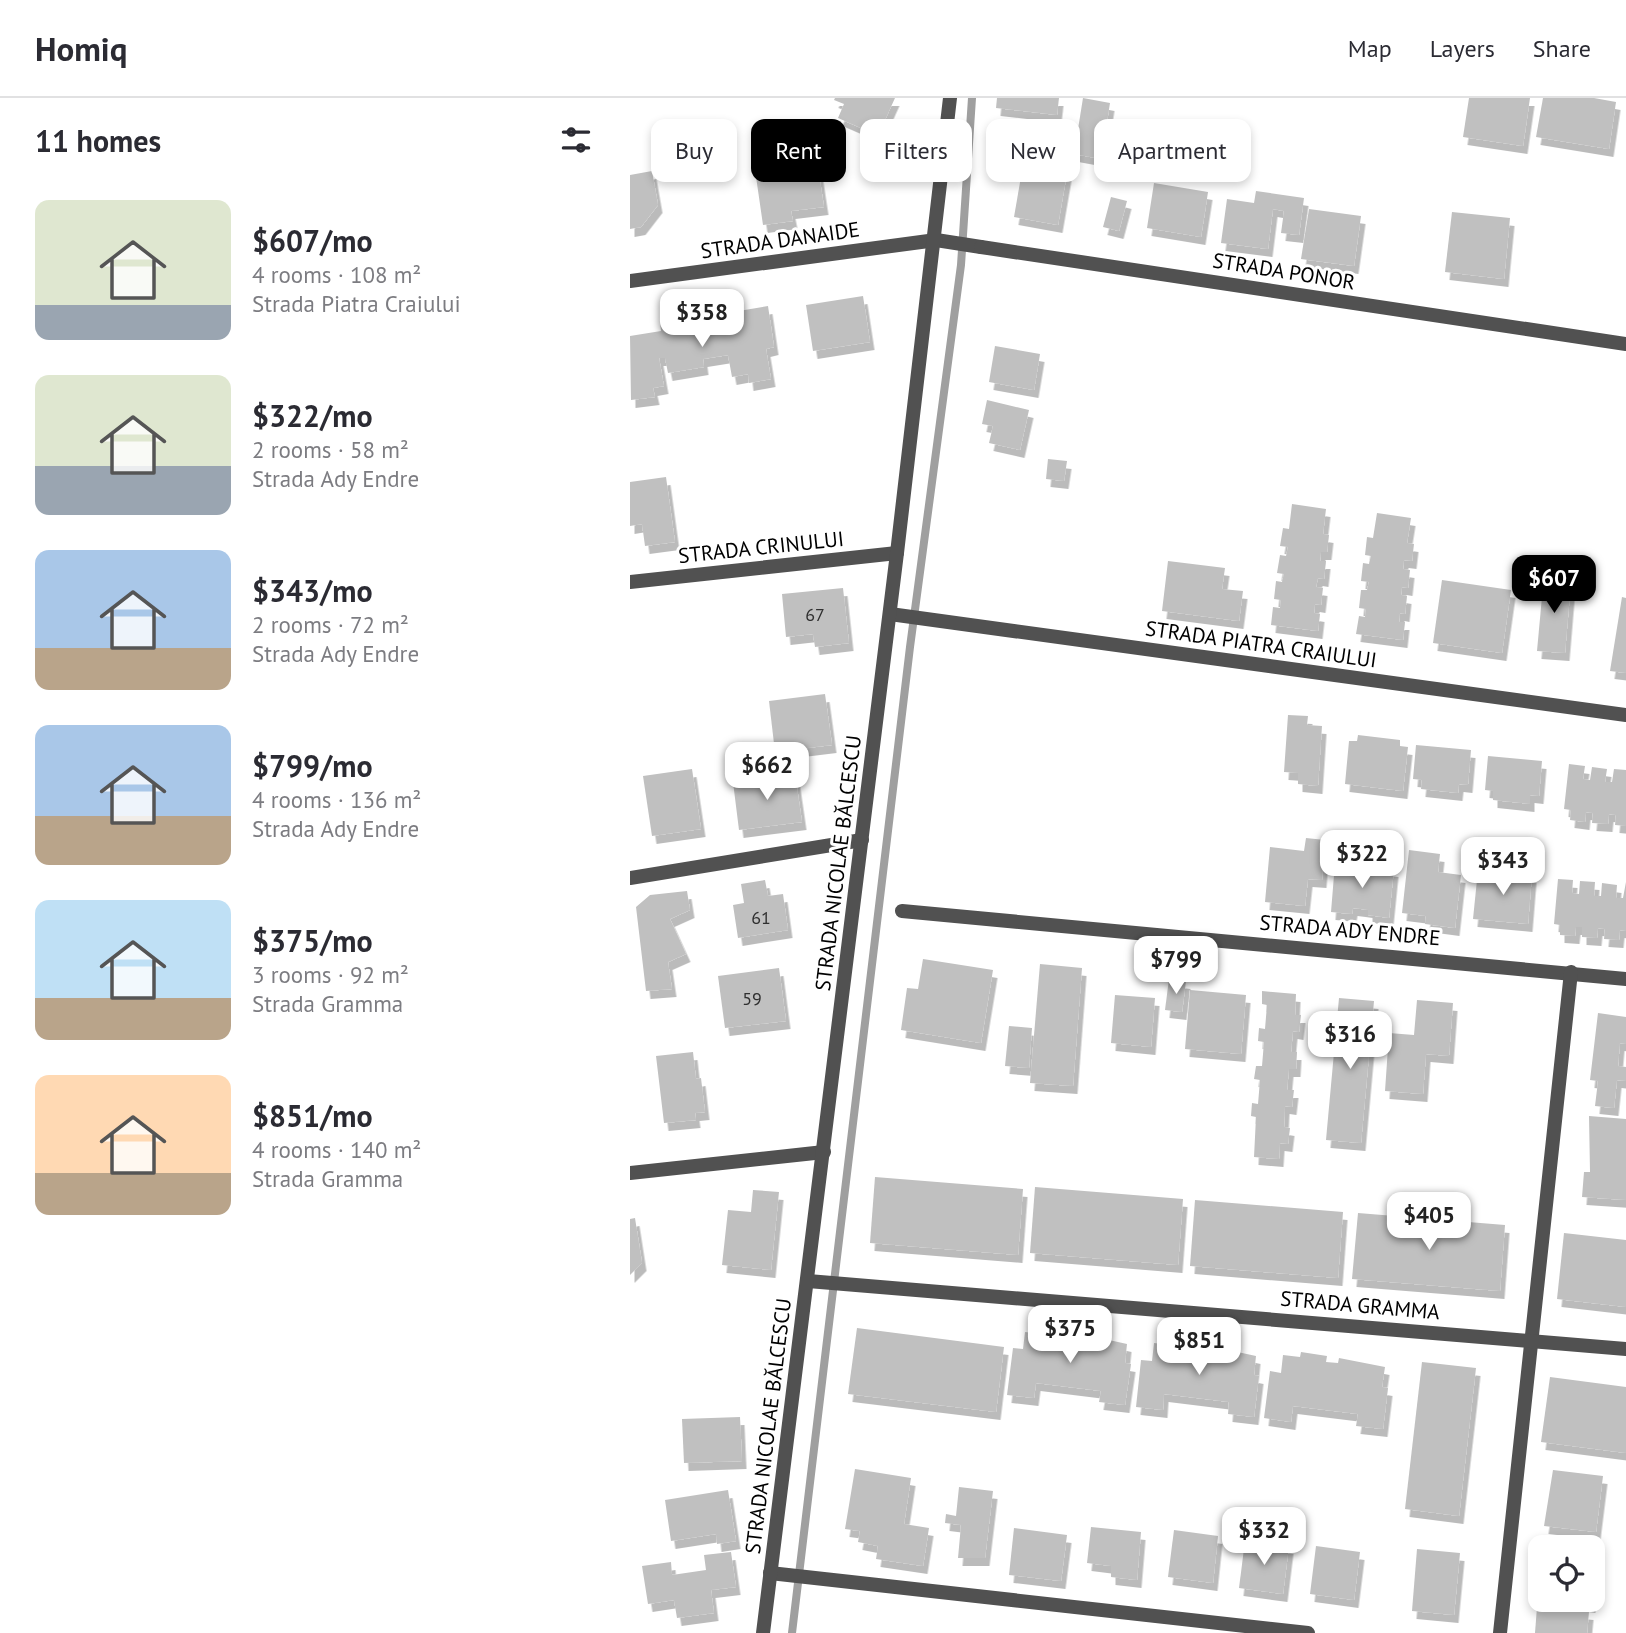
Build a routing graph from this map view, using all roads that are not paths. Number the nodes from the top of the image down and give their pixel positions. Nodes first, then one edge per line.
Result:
1 (950, 98) edge
2 (940, 241) junction
3 (630, 281) edge
4 (1626, 344) edge
5 (897, 553) junction
6 (630, 582) edge
7 (897, 615) junction
8 (1626, 715) edge
9 (862, 840) junction
10 (630, 878) edge
11 (902, 911) dead end
12 (1571, 972) junction
13 (1626, 979) edge
14 (824, 1152) junction
15 (630, 1173) edge
16 (808, 1281) junction
17 (1531, 1340) junction
18 (1626, 1349) edge
19 (770, 1573) junction
20 (763, 1633) edge
21 (1308, 1633) edge
22 (1500, 1633) edge

1 - 2 street, STRADA NICOLAE BĂLCESCU
2 - 3 street, STRADA DANAIDE
2 - 4 street, STRADA PONOR
2 - 5 street, STRADA NICOLAE BĂLCESCU
5 - 6 street, STRADA CRINULUI
5 - 7 street, STRADA NICOLAE BĂLCESCU
7 - 8 street, STRADA PIATRA CRAIULUI
7 - 9 street, STRADA NICOLAE BĂLCESCU
9 - 10 street
9 - 14 street, STRADA NICOLAE BĂLCESCU
11 - 12 street, STRADA ADY ENDRE
12 - 13 street, STRADA ADY ENDRE
12 - 17 street
14 - 15 street
14 - 16 street, STRADA NICOLAE BĂLCESCU
16 - 17 street, STRADA GRAMMA
16 - 19 street, STRADA NICOLAE BĂLCESCU
17 - 18 street, STRADA GRAMMA
17 - 22 street
19 - 20 street, STRADA NICOLAE BĂLCESCU
19 - 21 street

